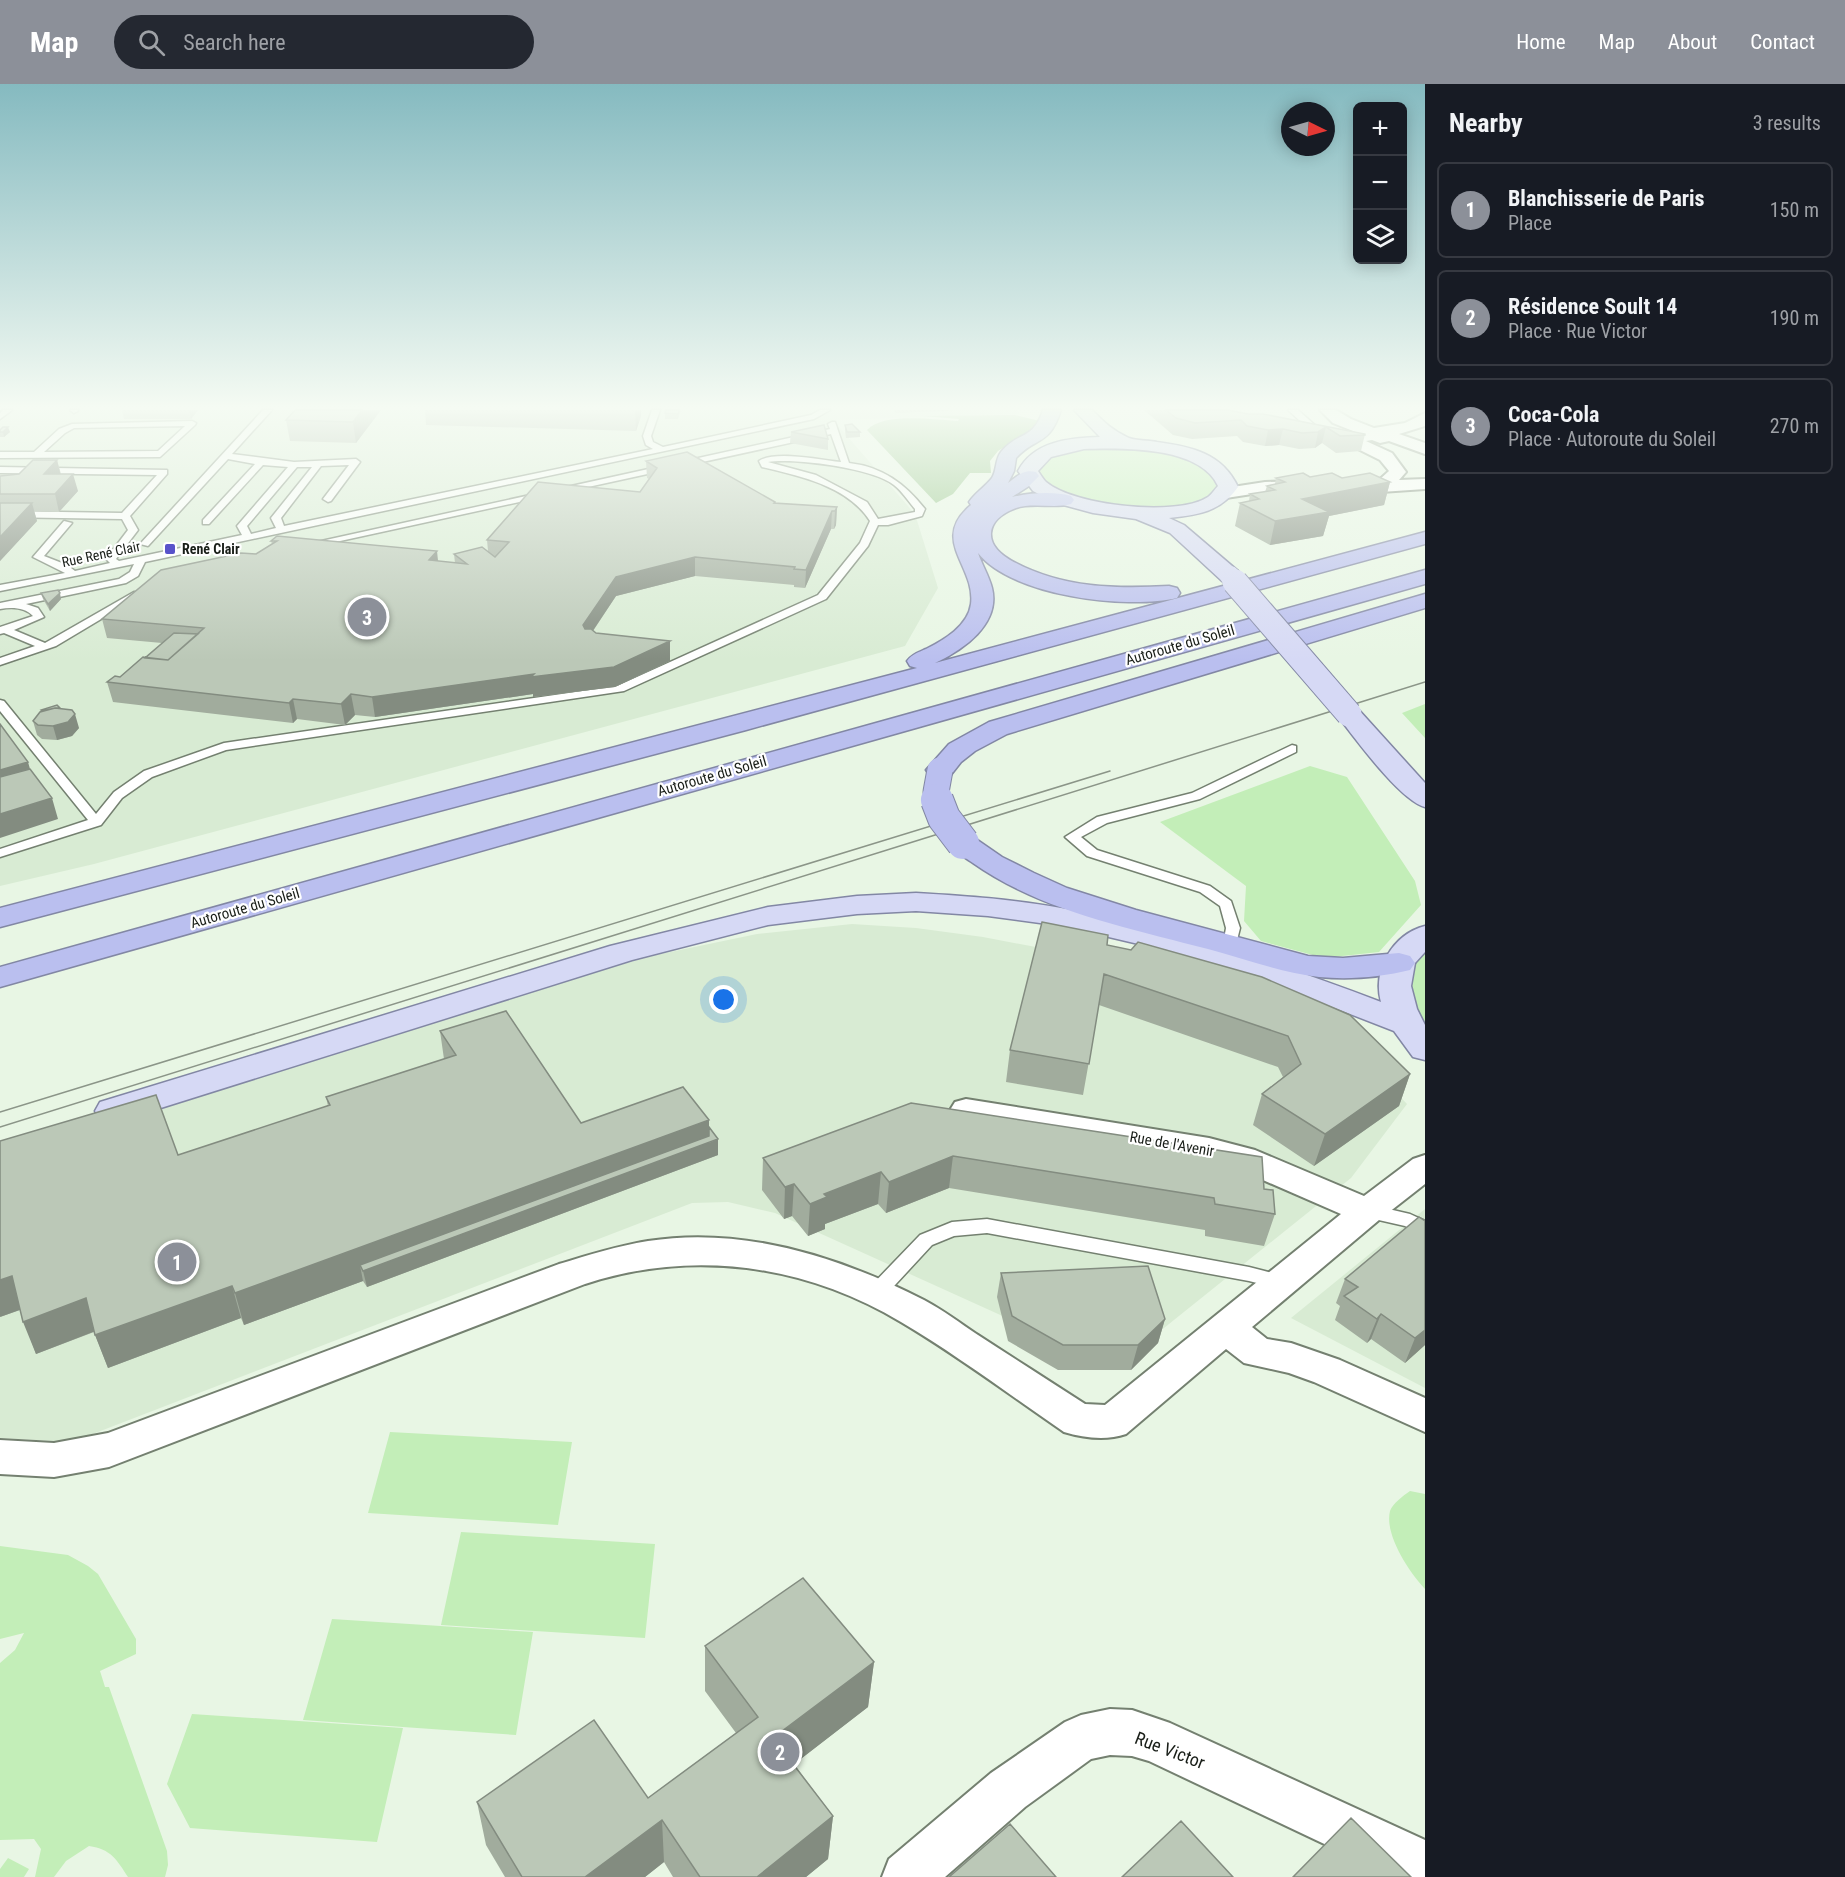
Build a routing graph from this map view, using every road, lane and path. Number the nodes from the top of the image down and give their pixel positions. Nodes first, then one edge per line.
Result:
1 (145, 494) edge
2 (191, 494) edge
3 (232, 494) edge
4 (269, 494) edge
5 (295, 494) edge
6 (332, 494) edge
7 (436, 494) edge
8 (541, 494) edge
9 (844, 494) edge
10 (906, 494) edge
11 (985, 494) edge
12 (1006, 494) edge
13 (1053, 494) edge
14 (1225, 494) edge
15 (328, 499) dead end
16 (1064, 500) junction
17 (1200, 507) junction
18 (1141, 513) junction
19 (0, 514) edge
20 (125, 516) junction
21 (969, 519) junction
22 (206, 522) dead end
23 (246, 522) junction
24 (874, 522) junction
25 (67, 523) dead end
26 (279, 525) junction
27 (248, 537) junction
28 (1425, 538) edge
29 (145, 544) dead end
30 (301, 547) edge
31 (1385, 548) junction
32 (142, 560) junction
33 (1425, 562) edge
34 (117, 565) junction
35 (73, 574) junction
36 (1230, 576) junction
37 (1425, 577) edge
38 (0, 588) edge
39 (151, 588) edge
40 (1425, 601) edge
41 (13, 604) junction
42 (0, 606) edge
43 (2, 631) edge
44 (44, 646) junction
45 (0, 662) edge
46 (0, 703) edge
47 (1292, 749) dead end
48 (1391, 764) junction
49 (540, 774) junction
50 (1425, 799) edge
51 (96, 822) junction
52 (1425, 826) edge
53 (0, 853) edge
54 (0, 918) edge
55 (1425, 936) edge
56 (1230, 945) junction
57 (0, 953) edge
58 (1399, 963) junction
59 (0, 977) edge
60 (1405, 1023) junction
61 (1425, 1049) edge
62 (966, 1110) edge
63 (79, 1122) edge
64 (1425, 1167) edge
65 (1367, 1212) junction
66 (1425, 1230) edge
67 (1281, 1282) junction
68 (876, 1293) junction
69 (1226, 1328) junction
70 (1425, 1416) edge
71 (0, 1457) edge
72 (1425, 1866) edge
73 (907, 1877) edge

1 - 20 lane
2 - 29 lane
3 - 22 lane
4 - 23 lane
5 - 26 lane
6 - 15 lane
7 - 26 lane, Rue René Clair
8 - 30 lane
9 - 24 lane
10 - 24 lane
11 - 21 highway
12 - 21 highway
13 - 16 main road
14 - 17 main road
16 - 18 main road
16 - 31 highway
17 - 18 main road
17 - 36 main road
18 - 36 main road
19 - 20 lane
20 - 34 lane
21 - 49 highway
23 - 26 lane
23 - 27 lane
24 - 51 lane
25 - 35 lane
26 - 27 lane, Rue René Clair
27 - 32 lane, Rue René Clair
28 - 31 highway
31 - 49 highway
32 - 34 lane, Rue René Clair
32 - 41 lane
33 - 57 highway, Autoroute du Soleil
34 - 35 lane, Rue René Clair
35 - 38 lane, Rue René Clair
36 - 48 main road, bridge
37 - 59 highway, Autoroute du Soleil
39 - 44 lane
40 - 56 highway, bridge
41 - 42 lane
41 - 43 lane
43 - 44 lane
44 - 45 lane
46 - 51 lane
47 - 56 lane
48 - 50 main road
48 - 52 main road
49 - 54 highway
51 - 53 lane
55 - 58 main road
56 - 58 highway
58 - 60 main road
60 - 61 main road
60 - 63 main road
62 - 65 street, Rue de l'Avenir
64 - 65 street
65 - 66 lane
65 - 67 street
67 - 68 lane
67 - 69 street
68 - 69 street
68 - 71 street
69 - 70 street
72 - 73 street, Rue Victor

